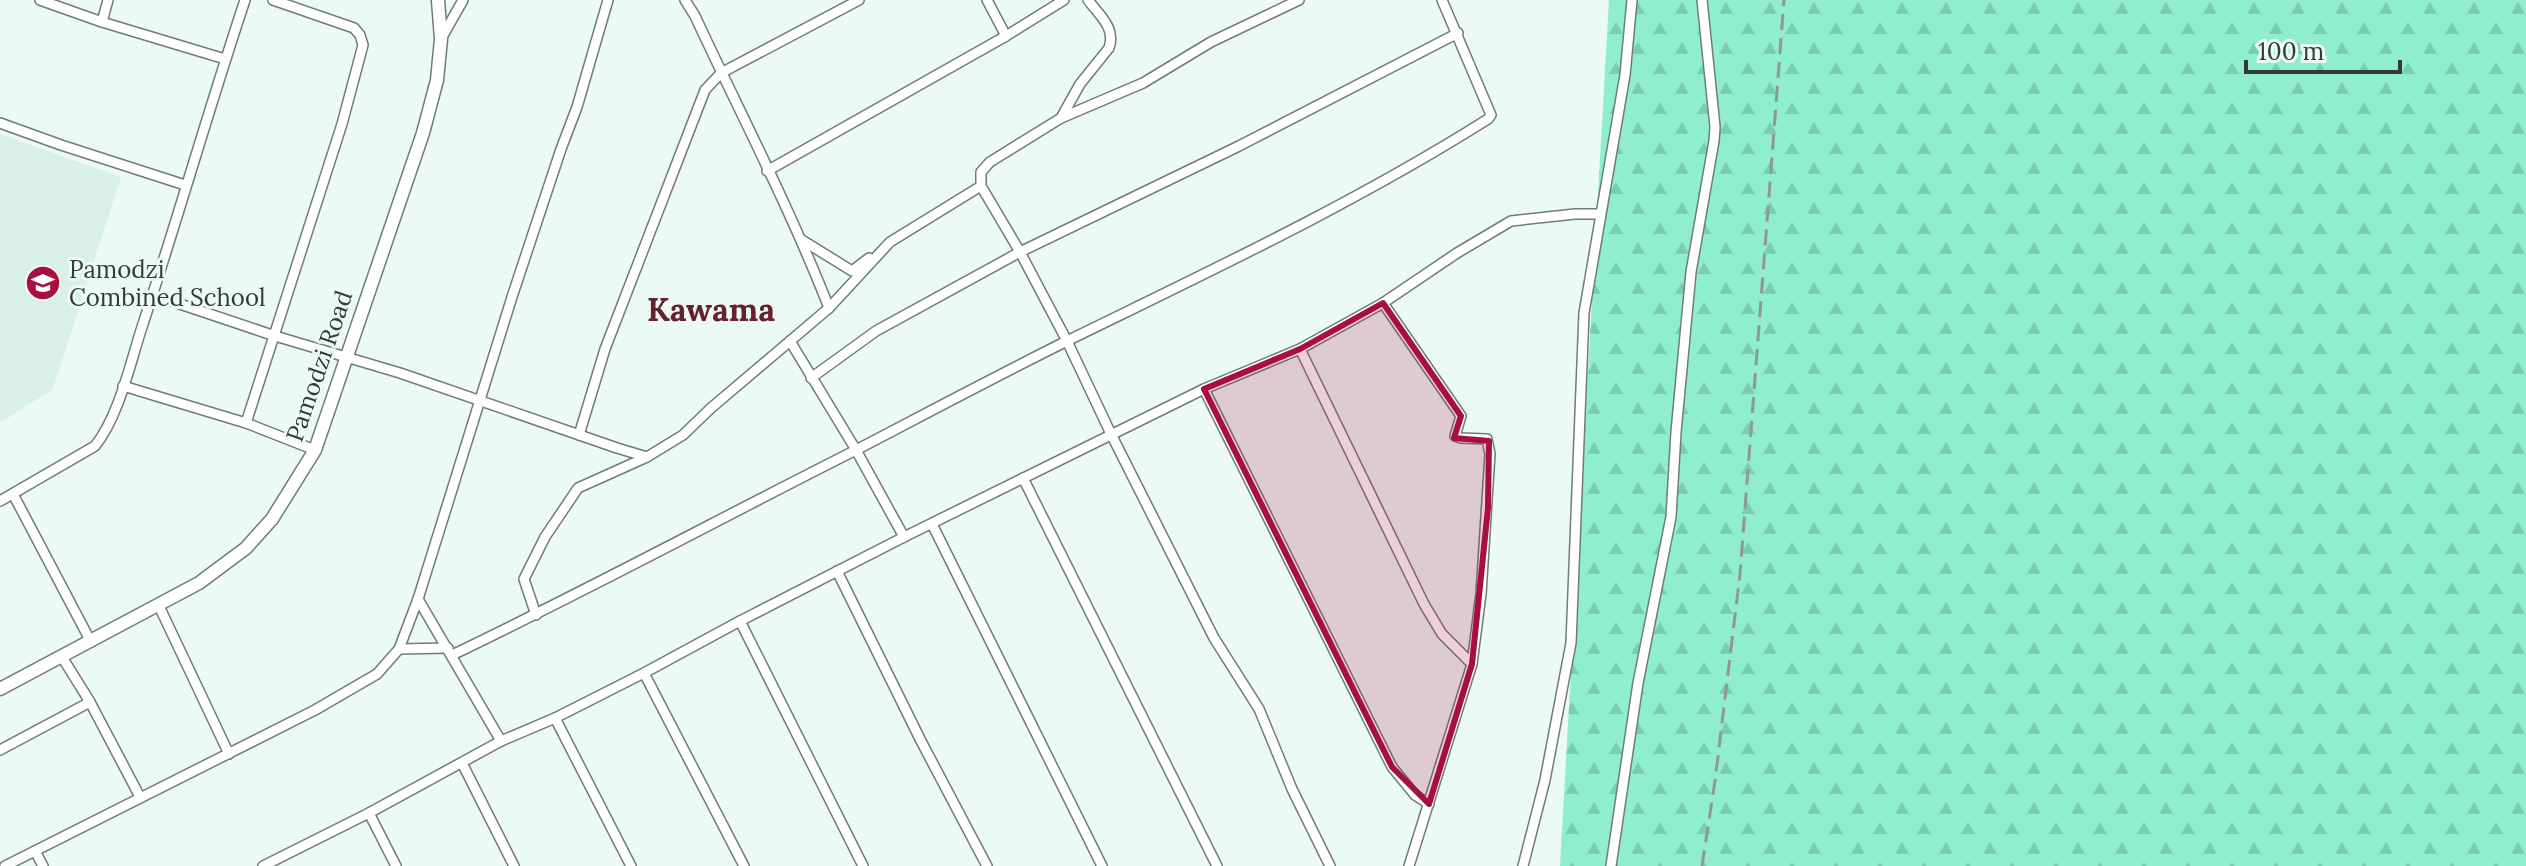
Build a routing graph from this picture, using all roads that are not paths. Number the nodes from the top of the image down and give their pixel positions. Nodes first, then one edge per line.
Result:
1 (40, 0) edge
2 (108, 0) edge
3 (245, 0) edge
4 (273, 0) edge
5 (438, 0) edge
6 (463, 0) edge
7 (608, 0) edge
8 (685, 0) edge
9 (859, 0) edge
10 (987, 0) edge
11 (1064, 0) edge
12 (1088, 0) edge
13 (1299, 0) edge
14 (1442, 0) edge
15 (1632, 0) edge
16 (1702, 0) edge
17 (102, 22) junction
18 (1458, 33) junction
19 (1006, 36) junction
20 (441, 39) junction
21 (225, 59) junction
22 (721, 73) junction
23 (1061, 118) junction
24 (0, 123) edge
25 (767, 171) junction
26 (185, 185) junction
27 (981, 186) junction
28 (1600, 214) junction
29 (802, 240) junction
30 (890, 242) junction
31 (1020, 252) junction
32 (153, 295) junction
33 (1383, 303) junction
34 (829, 308) junction
35 (275, 336) junction
36 (790, 341) junction
37 (1067, 341) junction
38 (1300, 349) junction
39 (346, 357) junction
40 (811, 378) junction
41 (123, 386) junction
42 (1204, 389) junction
43 (481, 402) junction
44 (246, 423) junction
45 (1111, 434) junction
46 (579, 435) junction
47 (617, 448) junction
48 (315, 450) junction
49 (856, 450) junction
50 (647, 457) junction
51 (616, 471) junction
52 (1023, 478) junction
53 (13, 494) junction
54 (0, 501) edge
55 (932, 524) junction
56 (904, 537) junction
57 (837, 571) junction
58 (418, 599) junction
59 (159, 606) junction
60 (536, 615) junction
61 (740, 621) junction
62 (91, 642) junction
63 (399, 649) junction
64 (450, 652) junction
65 (62, 657) junction
66 (1472, 664) junction
67 (644, 673) junction
68 (0, 689) edge
69 (90, 702) junction
70 (555, 718) junction
71 (501, 741) junction
72 (0, 750) edge
73 (229, 754) junction
74 (462, 763) junction
75 (140, 797) junction
76 (1429, 804) junction
77 (369, 813) junction
78 (35, 851) junction
79 (279, 862) edge
80 (5, 866) edge
81 (43, 866) edge
82 (263, 866) edge
83 (396, 866) edge
84 (514, 866) edge
85 (631, 866) edge
86 (744, 866) edge
87 (863, 866) edge
88 (987, 866) edge
89 (1102, 866) edge
90 (1217, 866) edge
91 (1330, 866) edge
92 (1409, 866) edge
93 (1523, 866) edge
94 (1611, 866) edge

1 - 17 street
2 - 17 street
3 - 21 street
4 - 35 street
5 - 20 street, Pamodzi Road
6 - 20 street
7 - 43 street
8 - 22 street
9 - 22 street
10 - 19 street
11 - 19 street
12 - 23 street
13 - 23 street
14 - 18 street
15 - 28 street
16 - 94 street
17 - 21 street
18 - 31 street
18 - 37 street
19 - 25 street
20 - 39 street, Pamodzi Road
21 - 26 street
22 - 25 street
22 - 46 street
23 - 27 street
24 - 26 street
25 - 29 street
26 - 32 street
27 - 30 street
27 - 31 street
28 - 33 street
28 - 93 street
29 - 30 street
29 - 34 street
30 - 34 street
31 - 37 street
31 - 40 street
32 - 35 street
32 - 41 street
33 - 38 street
33 - 66 street
34 - 36 street
35 - 39 street
35 - 44 street
36 - 40 street
36 - 50 street
37 - 45 street
37 - 49 street
38 - 42 street
38 - 66 street
39 - 43 street
39 - 48 street, Pamodzi Road
40 - 49 street
41 - 44 street
41 - 53 street
42 - 45 street
42 - 76 street
43 - 46 street
43 - 58 street
44 - 48 street
45 - 52 street
45 - 91 street
46 - 47 street
47 - 50 street
47 - 51 street
48 - 59 street, Pamodzi Road
49 - 56 street
49 - 60 street
50 - 51 street
51 - 60 street
52 - 55 street
52 - 90 street
53 - 54 street
53 - 62 street
55 - 56 street
55 - 89 street
56 - 57 street
57 - 61 street
57 - 88 street
58 - 63 street
58 - 64 street
59 - 62 street, Pamodzi Road
59 - 73 street
60 - 64 street
61 - 67 street
61 - 87 street
62 - 65 street, Pamodzi Road
63 - 64 street
63 - 73 street
64 - 71 street
65 - 68 street, Pamodzi Road
65 - 69 street
66 - 76 street
67 - 70 street
67 - 86 street
69 - 72 street
69 - 75 street
70 - 71 street
70 - 85 street
71 - 74 street
73 - 75 street
74 - 77 street
74 - 84 street
75 - 78 street
76 - 92 street
77 - 79 street
77 - 83 street
78 - 80 street
78 - 81 street
79 - 82 street

